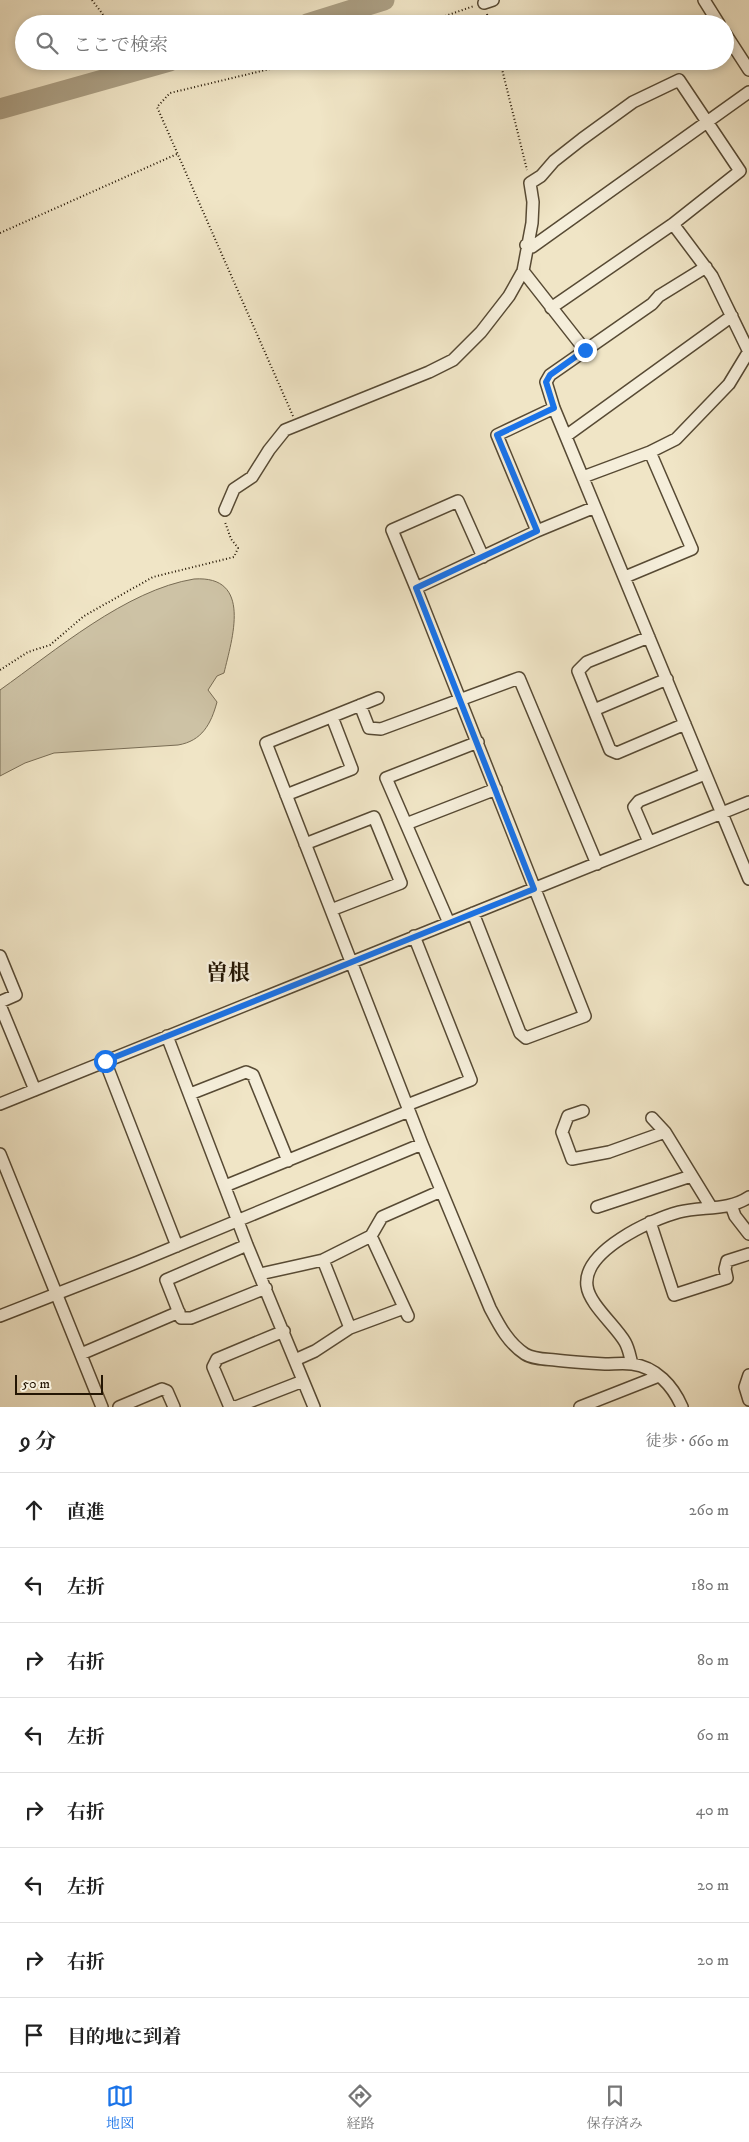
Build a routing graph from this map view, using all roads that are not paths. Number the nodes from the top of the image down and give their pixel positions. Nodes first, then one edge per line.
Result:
1 (704, 0) edge
2 (713, 15) edge
3 (734, 47) edge
4 (749, 70) edge
5 (749, 92) edge
6 (709, 122) junction
7 (673, 224) junction
8 (526, 245) junction
9 (706, 267) junction
10 (523, 271) junction
11 (551, 308) junction
12 (732, 316) junction
13 (585, 350) junction
14 (749, 352) edge
15 (554, 408) junction
16 (566, 436) junction
17 (650, 452) junction
18 (583, 477) junction
19 (595, 507) junction
20 (225, 510) road end
21 (537, 531) junction
22 (482, 557) junction
23 (625, 577) junction
24 (416, 588) junction
25 (650, 637) junction
26 (666, 679) junction
27 (378, 698) dead end
28 (461, 699) junction
29 (360, 705) junction
30 (594, 710) junction
31 (332, 717) junction
32 (685, 724) junction
33 (478, 742) junction
34 (705, 774) junction
35 (496, 789) junction
36 (286, 795) junction
37 (749, 802) edge
38 (721, 813) junction
39 (406, 824) junction
40 (649, 842) junction
41 (305, 844) junction
42 (597, 864) junction
43 (749, 879) edge
44 (534, 889) junction
45 (332, 910) junction
46 (473, 913) junction
47 (449, 923) junction
48 (414, 936) junction
49 (0, 956) edge
50 (352, 962) junction
51 (0, 1003) edge
52 (168, 1036) junction
53 (105, 1061) junction
54 (34, 1090) junction
55 (190, 1094) junction
56 (0, 1104) edge
57 (408, 1108) junction
58 (583, 1111) dead end
59 (652, 1118) dead end
60 (665, 1132) junction
61 (422, 1144) junction
62 (0, 1154) edge
63 (288, 1161) junction
64 (691, 1176) junction
65 (225, 1186) junction
66 (441, 1191) junction
67 (749, 1198) edge
68 (731, 1205) junction
69 (597, 1207) dead end
70 (711, 1208) junction
71 (238, 1220) junction
72 (650, 1222) junction
73 (749, 1234) edge
74 (371, 1236) junction
75 (248, 1245) junction
76 (177, 1246) junction
77 (749, 1254) edge
78 (323, 1260) junction
79 (260, 1274) junction
80 (266, 1288) junction
81 (57, 1294) junction
82 (179, 1312) junction
83 (0, 1316) edge
84 (350, 1328) junction
85 (284, 1331) junction
86 (80, 1354) junction
87 (295, 1360) junction
88 (632, 1364) junction
89 (749, 1375) edge
90 (659, 1376) junction
91 (303, 1381) junction
92 (749, 1400) edge
93 (102, 1407) edge
94 (119, 1407) edge
95 (174, 1407) edge
96 (314, 1407) edge
97 (580, 1407) edge
98 (682, 1407) edge

1 - 2 street
3 - 4 street
5 - 6 street
6 - 7 street
6 - 8 street
6 - 8 street
7 - 9 street
7 - 11 street
8 - 10 street
9 - 12 street
9 - 13 street
10 - 11 street
10 - 20 street
11 - 13 street
12 - 14 street
12 - 16 street
13 - 15 street
14 - 17 street
15 - 16 street
15 - 21 street
16 - 18 street
17 - 18 street
17 - 23 street
18 - 19 street
19 - 21 street
19 - 23 street
21 - 22 street
22 - 24 street
22 - 24 street
23 - 25 street
24 - 28 street
25 - 26 street
25 - 30 street
26 - 30 street
26 - 32 street
27 - 29 street
28 - 29 street
28 - 33 street
28 - 42 street
29 - 31 street
30 - 32 street
31 - 36 street
31 - 36 street
32 - 34 street
33 - 35 street
33 - 39 street
34 - 38 street
34 - 40 street
35 - 39 street
35 - 44 street
36 - 41 street
37 - 38 street
38 - 40 street
38 - 43 street
39 - 47 street
40 - 42 street
41 - 45 street
41 - 45 street
42 - 44 street
44 - 46 street
44 - 46 street
45 - 50 street
46 - 47 street
47 - 48 street
48 - 50 street
48 - 57 street
49 - 51 street
50 - 52 street
50 - 57 street
51 - 54 street
52 - 53 street
52 - 55 street
53 - 54 street
53 - 76 street
54 - 56 street
55 - 63 street
55 - 65 street
57 - 61 street
57 - 63 street
58 - 60 street
59 - 60 street
60 - 64 street
61 - 66 street
61 - 71 street
62 - 81 street
63 - 65 street
64 - 69 street
64 - 70 street
65 - 71 street
66 - 74 street
66 - 88 street
67 - 68 street
68 - 70 street
68 - 73 street
70 - 72 street
71 - 75 street
71 - 76 street
72 - 77 street
72 - 88 street
74 - 78 street
74 - 84 street
75 - 79 street
75 - 82 street
76 - 81 street
78 - 79 street
78 - 84 street
79 - 80 street
80 - 82 street
80 - 85 street
81 - 83 street
81 - 86 street
82 - 86 street
84 - 87 street
85 - 87 street
85 - 91 street
86 - 93 street
87 - 91 street
88 - 90 street
89 - 92 street
90 - 97 street
90 - 98 street
91 - 96 street
94 - 95 street

